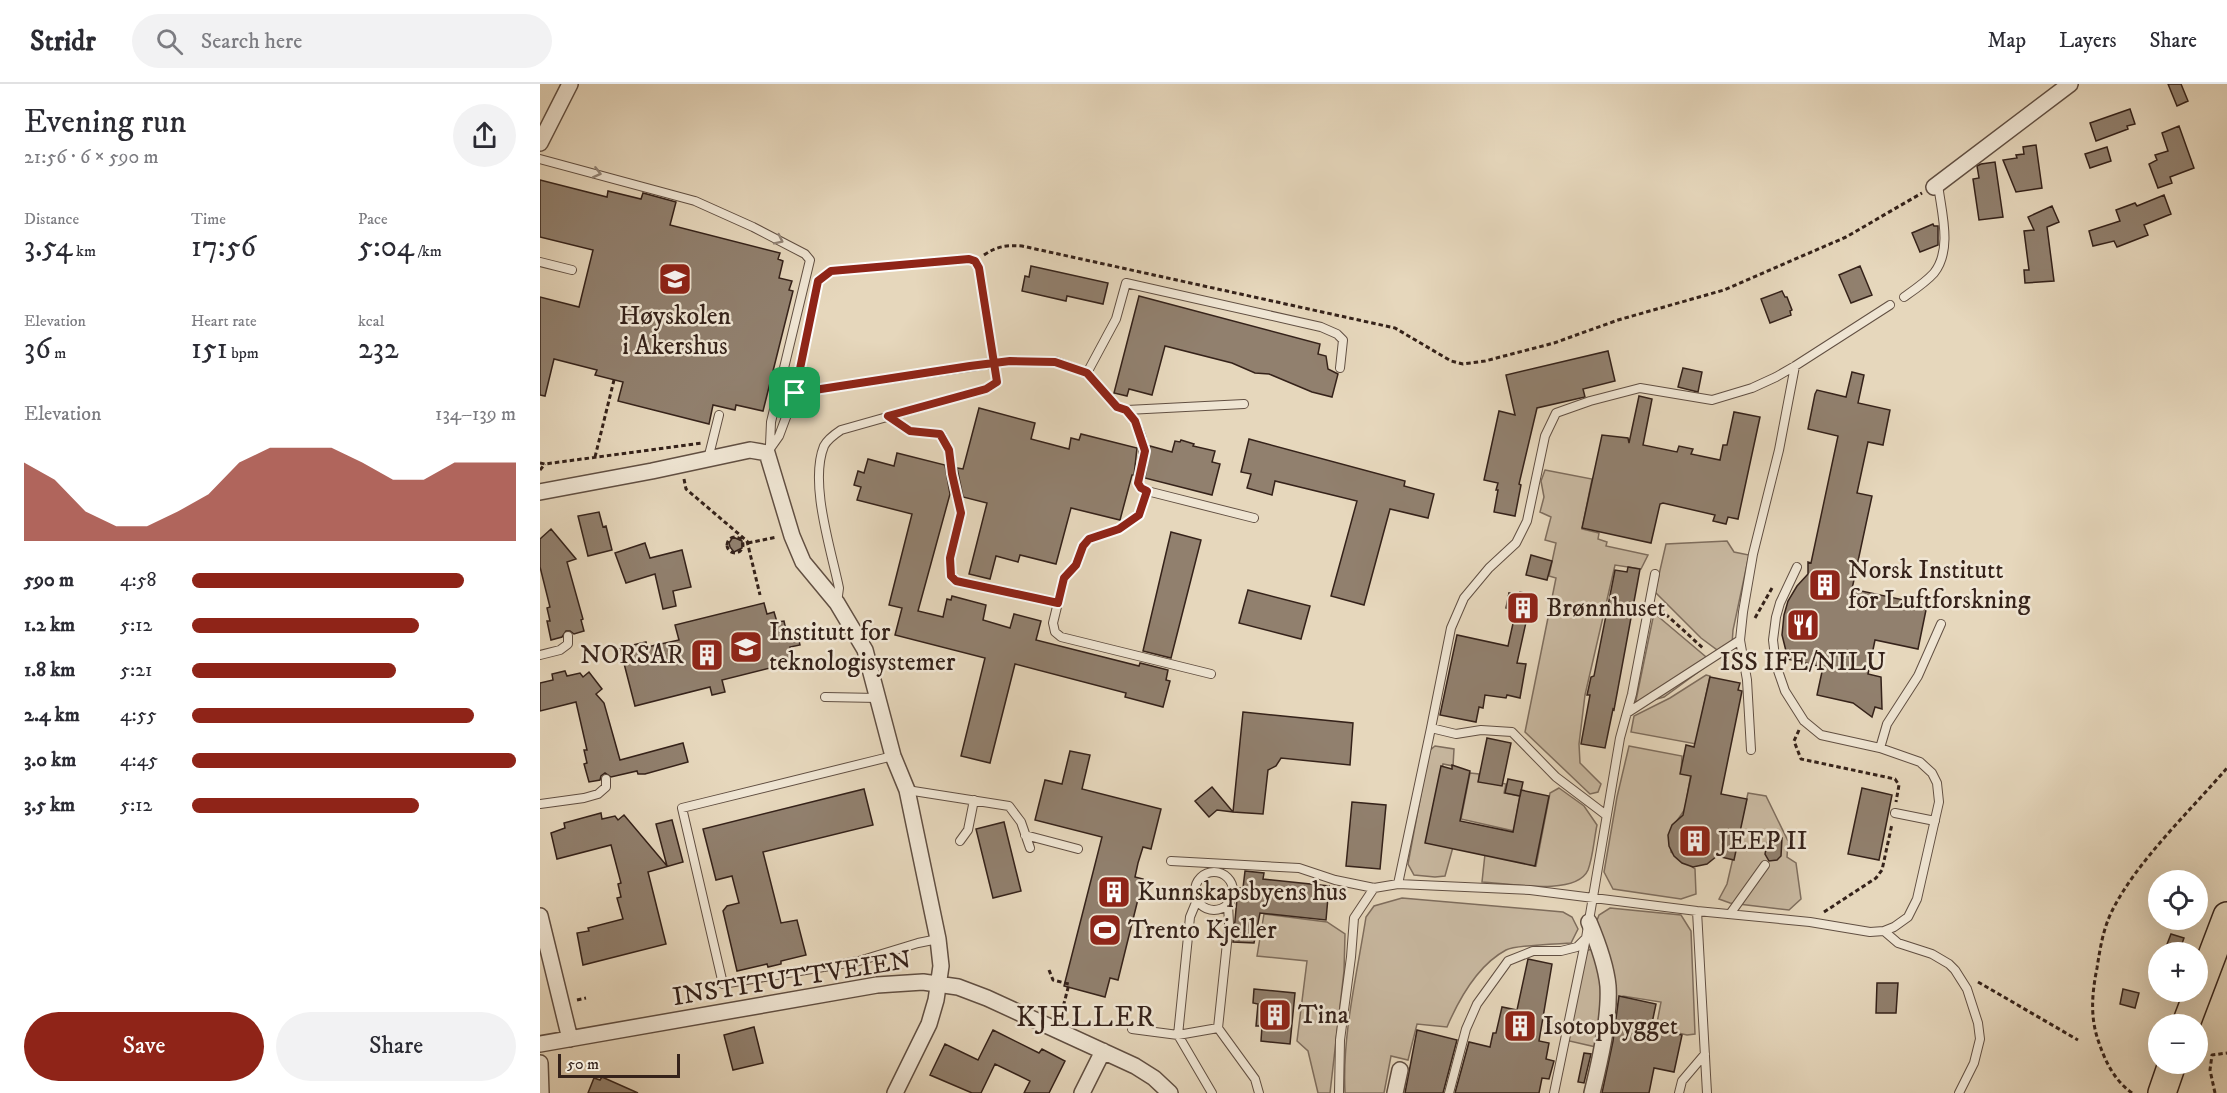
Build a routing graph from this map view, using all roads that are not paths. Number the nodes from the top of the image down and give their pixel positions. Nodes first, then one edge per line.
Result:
1 (570, 84) edge
2 (2070, 84) edge
3 (540, 143) edge
4 (540, 159) edge
5 (1936, 185) joint
6 (540, 262) edge
7 (572, 270) dead end
8 (1904, 297) dead end
9 (1890, 305) dead end
10 (993, 363) junction
11 (1795, 366) junction
12 (1340, 368) dead end
13 (1087, 373) junction
14 (795, 393) junction
15 (1244, 404) dead end
16 (1126, 410) junction
17 (719, 415) dead end
18 (888, 416) junction
19 (769, 449) junction
20 (708, 459) junction
21 (1147, 491) junction
22 (540, 492) edge
23 (1254, 518) dead end
24 (1797, 567) dead end
25 (1655, 574) dead end
26 (837, 603) junction
27 (1058, 603) junction
28 (1941, 624) dead end
29 (568, 636) dead end
30 (1740, 639) junction
31 (540, 655) edge
32 (1211, 674) dead end
33 (825, 697) dead end
34 (879, 698) junction
35 (1627, 713) junction
36 (1431, 728) junction
37 (1880, 748) junction
38 (1751, 750) dead end
39 (893, 756) junction
40 (606, 779) dead end
41 (907, 790) junction
42 (974, 800) junction
43 (540, 804) edge
44 (1895, 813) road end
45 (1606, 815) junction
46 (1935, 821) junction
47 (1025, 835) junction
48 (960, 841) dead end
49 (1030, 849) dead end
50 (1078, 849) dead end
51 (1171, 861) dead end
52 (1765, 865) dead end
53 (1214, 868) junction
54 (1398, 884) junction
55 (1374, 888) junction
56 (1594, 898) junction
57 (1197, 900) junction
58 (1228, 903) junction
59 (1697, 911) junction
60 (1730, 914) junction
61 (540, 916) edge
62 (2227, 916) edge
63 (1588, 930) junction
64 (1884, 931) junction
65 (938, 939) junction
66 (939, 983) junction
67 (2190, 1014) edge
68 (1218, 1028) junction
69 (1132, 1029) dead end
70 (1178, 1035) junction
71 (570, 1039) junction
72 (540, 1044) edge
73 (1103, 1051) junction
74 (1705, 1054) junction
75 (1400, 1070) dead end
76 (541, 1072) edge
77 (2169, 1074) edge
78 (541, 1093) edge
79 (895, 1093) edge
80 (1082, 1093) edge
81 (1170, 1093) edge
82 (1212, 1093) edge
83 (1259, 1093) edge
84 (1339, 1093) edge
85 (1395, 1093) edge
86 (1449, 1093) edge
87 (1554, 1093) edge
88 (1592, 1093) edge
89 (1679, 1093) edge
90 (1707, 1093) edge
91 (1959, 1093) edge
92 (2162, 1093) edge

1 - 3 street
2 - 5 street
4 -> 19 lane
5 - 8 lane
6 - 7 lane
9 - 11 lane
10 - 13 lane
10 - 14 lane
10 - 14 lane
10 - 18 lane
11 - 30 lane
11 - 36 lane
12 - 13 lane
13 - 16 lane
14 - 19 lane
15 - 16 lane
16 - 21 lane
17 - 20 lane
18 - 26 lane
18 - 27 lane
19 - 20 street
19 - 26 street
20 - 22 street
21 - 23 lane
21 - 27 lane
24 - 37 lane
25 - 35 lane
26 - 34 street
27 - 32 lane
28 - 37 lane
29 - 31 lane
30 - 35 lane
30 - 38 lane
33 - 34 lane
34 - 39 street
35 - 45 lane
36 - 45 lane
36 - 54 lane
37 - 46 lane
39 - 41 street
39 - 65 lane
40 - 43 lane
41 - 42 lane
41 - 65 street
42 - 47 lane
42 - 48 lane
44 - 46 lane
45 - 56 lane
46 - 64 lane
47 - 49 lane
47 - 50 lane
51 - 53 lane
52 - 60 lane
53 - 55 lane
53 - 57 lane
53 - 58 lane
54 - 55 lane
54 - 56 lane
55 - 84 lane
56 - 59 lane
56 - 63 lane
57 - 58 lane
57 - 70 lane
58 - 68 lane
59 - 60 lane
59 - 74 lane
60 - 64 lane
61 - 71 street
62 - 67 highway
63 - 86 lane
63 - 87 lane
63 - 88 street
64 - 91 lane
65 - 66 street
66 - 71 street, INSTITUTTVEIEN
66 - 73 street, INSTITUTTVEIEN
66 - 79 street
68 - 70 lane
68 - 83 lane
69 - 70 lane
70 - 82 lane
71 - 72 street, INSTITUTTVEIEN
73 - 80 street
73 - 81 street, INSTITUTTVEIEN
74 - 89 lane
74 - 90 lane
75 - 85 street
76 - 78 street
77 - 92 highway

